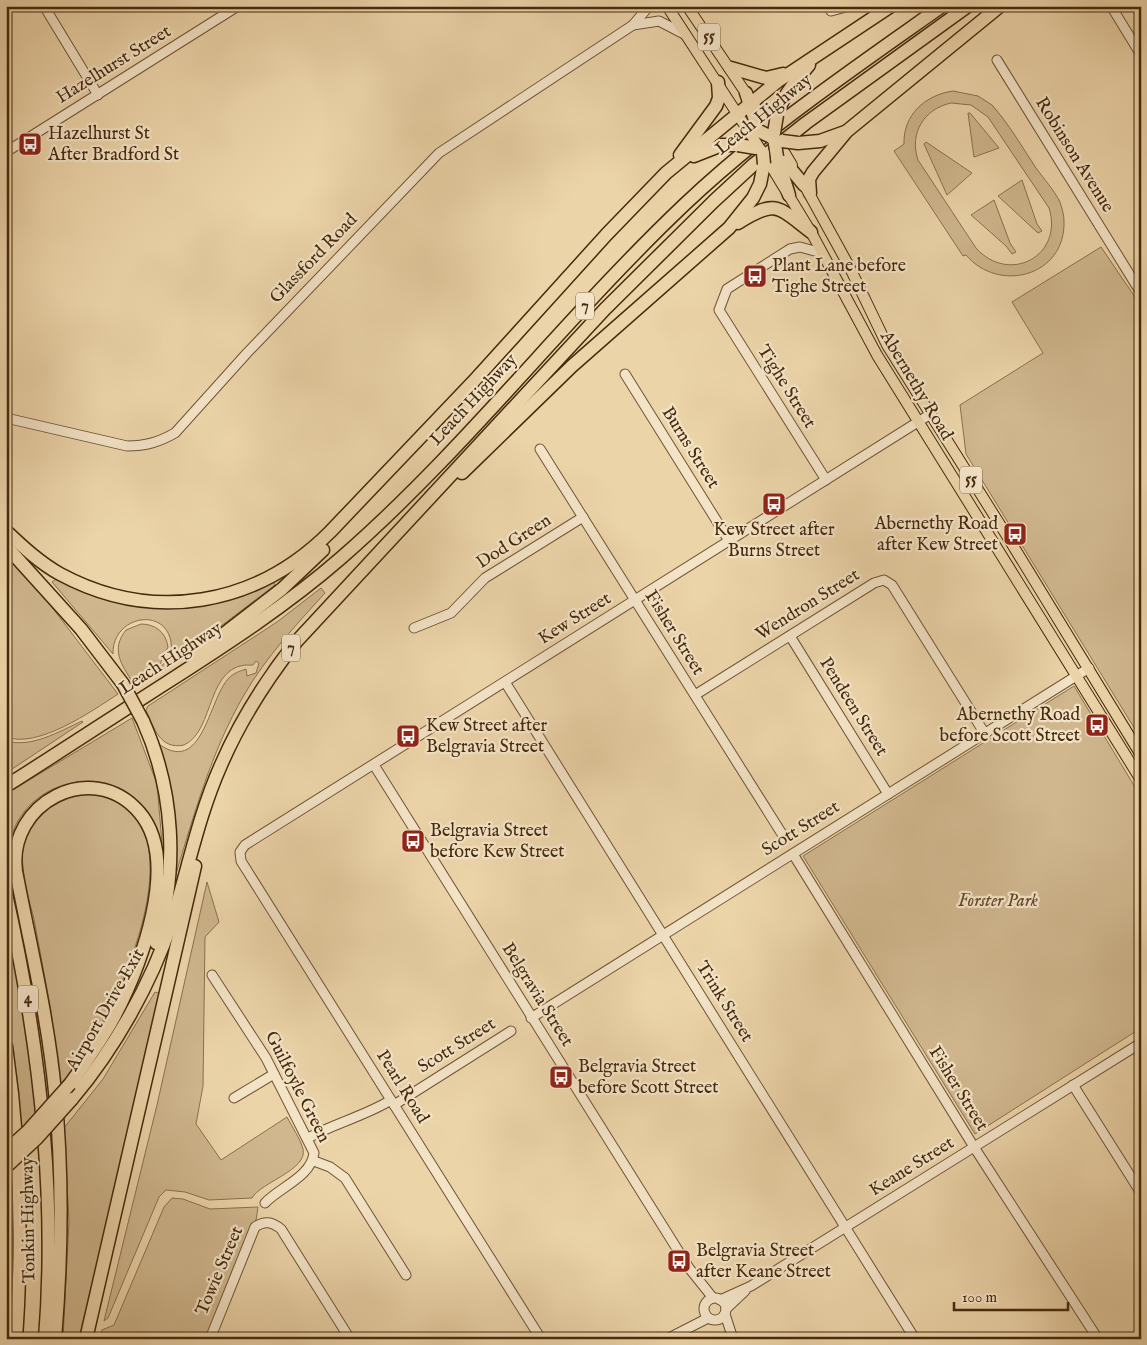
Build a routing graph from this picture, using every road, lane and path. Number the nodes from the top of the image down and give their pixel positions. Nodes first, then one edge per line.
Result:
1 (44, 6) edge
2 (238, 6) edge
3 (649, 6) edge
4 (667, 6) edge
5 (687, 6) edge
6 (850, 6) edge
7 (891, 6) edge
8 (942, 6) edge
9 (968, 6) edge
10 (1000, 6) edge
11 (1111, 6) edge
12 (831, 11) dead end
13 (634, 25) junction
14 (686, 36) junction
15 (831, 46) junction
16 (1141, 54) edge
17 (997, 60) dead end
18 (800, 66) junction
19 (730, 68) junction
20 (718, 82) junction
21 (98, 95) junction
22 (750, 100) junction
23 (737, 112) junction
24 (758, 130) junction
25 (847, 131) junction
26 (775, 138) junction
27 (762, 151) junction
28 (6, 152) edge
29 (776, 161) junction
30 (666, 172) junction
31 (807, 189) junction
32 (789, 195) joint
33 (729, 228) junction
34 (810, 232) junction
35 (822, 253) junction
36 (1138, 282) edge
37 (1141, 293) edge
38 (625, 374) dead end
39 (929, 415) junction
40 (6, 418) edge
41 (919, 422) junction
42 (540, 449) dead end
43 (406, 452) junction
44 (826, 480) junction
45 (423, 505) junction
46 (583, 517) junction
47 (6, 532) edge
48 (728, 539) junction
49 (6, 546) edge
50 (635, 601) junction
51 (414, 628) dead end
52 (790, 636) junction
53 (1089, 668) junction
54 (1077, 676) junction
55 (504, 682) junction
56 (162, 685) junction
57 (695, 695) junction
58 (984, 734) junction
59 (1141, 755) edge
60 (374, 765) junction
61 (1141, 780) edge
62 (6, 786) edge
63 (888, 794) junction
64 (202, 820) junction
65 (782, 834) dead end
66 (240, 852) joint
67 (793, 854) junction
68 (6, 894) edge
69 (664, 936) junction
70 (212, 975) dead end
71 (130, 1011) junction
72 (531, 1018) junction
73 (511, 1031) dead end
74 (1141, 1043) edge
75 (6, 1046) edge
76 (274, 1074) junction
77 (1073, 1085) junction
78 (234, 1098) dead end
79 (392, 1102) junction
80 (308, 1138) junction
81 (974, 1147) junction
82 (6, 1151) edge
83 (314, 1160) junction
84 (7, 1166) edge
85 (1141, 1193) edge
86 (265, 1204) dead end
87 (844, 1228) junction
88 (406, 1275) dead end
89 (751, 1286) junction
90 (711, 1308) junction
91 (725, 1311) junction
92 (16, 1339) edge
93 (45, 1339) edge
94 (56, 1339) edge
95 (86, 1339) edge
96 (210, 1339) edge
97 (350, 1339) edge
98 (542, 1339) edge
99 (667, 1339) edge
100 (731, 1339) edge
101 (915, 1339) edge
102 (1098, 1339) edge

1 - 21 street
2 - 21 street, Hazelhurst Street
3 - 13 street, Glassford Road
4 - 14 main road, 55
5 - 19 main road, 55
6 - 12 street
7 - 15 highway, 7
8 - 56 highway, Leach Highway / 7
9 - 45 highway, Leach Highway / 7
10 - 25 highway
11 - 16 street
13 - 14 street, Glassford Road
13 - 40 street, Glassford Road
14 - 20 main road, 55
15 - 18 highway, 7
15 - 26 highway, 7, bridge
17 - 36 street, Robinson Avenue
18 - 19 highway, 7
18 - 22 highway, 7
19 - 22 main road, 55
20 - 23 main road, 55
20 - 30 highway
21 - 28 street, Hazelhurst Street
22 - 23 highway
22 - 24 highway, 7
23 - 24 highway
23 - 30 highway
24 - 26 highway, bridge
24 - 27 highway, 7, bridge
25 - 26 highway, bridge
25 - 31 highway
26 - 29 highway, 7, bridge
27 - 29 highway, 7, bridge
27 - 29 highway, bridge
27 - 30 highway, bridge
29 - 31 highway
29 - 32 highway, 7
29 - 33 highway, 7
30 - 43 highway
31 - 39 main road, Abernethy Road / 55
32 - 34 main road, Abernethy Road / 55
33 - 34 highway, 7
33 - 45 highway, 7
34 - 35 main road, Abernethy Road / 55
35 - 41 main road, Abernethy Road / 55
35 - 44 street, Tighe Street
36 - 37 street, Robinson Avenue
38 - 48 street, Burns Street
39 - 41 street, Kew Street
39 - 53 main road, Abernethy Road / 55
41 - 44 street, Kew Street
41 - 54 main road, Abernethy Road / 55
42 - 46 street, Fisher Street
43 - 47 highway
43 - 56 highway
44 - 48 street, Kew Street
45 - 64 highway, Leach Highway / 7
46 - 50 street, Fisher Street
46 - 51 street, Dod Green
48 - 50 street, Kew Street
49 - 71 highway, bridge
50 - 55 street, Kew Street
50 - 57 street, Fisher Street
52 - 57 street, Wendron Street
52 - 58 street, Wendron Street
52 - 63 street, Pendeen Street
53 - 54 street, Scott Street
53 - 59 main road, Abernethy Road / 55
54 - 58 street, Scott Street
54 - 61 main road, Abernethy Road / 55
55 - 60 street, Kew Street
55 - 69 street, Trink Street
56 - 62 highway, Leach Highway / 7
57 - 65 street, Fisher Street
58 - 63 street, Scott Street
60 - 66 street, Kew Street
60 - 72 street, Belgravia Street
63 - 67 street, Scott Street
64 - 71 highway, Airport Drive Exit
64 - 95 highway
66 - 79 street, Pearl Road
67 - 69 street, Scott Street
67 - 81 street, Fisher Street
68 - 93 highway, Tonkin Highway / 4
69 - 72 street, Scott Street
69 - 87 street, Trink Street
70 - 76 street, Guilfoyle Green
71 - 84 highway, Airport Drive Exit, bridge
72 - 90 street, Belgravia Street
73 - 79 street, Scott Street
74 - 77 street, Keane Street
75 - 92 highway, Tonkin Highway
76 - 78 street
76 - 80 street, Guilfoyle Green
77 - 81 street, Keane Street
77 - 85 street
79 - 80 street, Scott Street
79 - 98 street, Pearl Road
80 - 83 street, Guilfoyle Green
81 - 87 street, Keane Street
81 - 102 street, Fisher Street
82 - 94 highway, bridge
83 - 86 street, Guilfoyle Green
83 - 88 street
87 - 89 street, Keane Street
87 - 101 street, Trink Street
89 - 90 street, Keane Street
89 - 91 street, Keane Street
90 - 91 street, Belgravia Street
90 - 91 street, Keane Street
90 - 99 street, Keane Street
90 - 100 street, Belgravia Street
91 - 100 street, Belgravia Street
96 - 97 street, Towie Street

